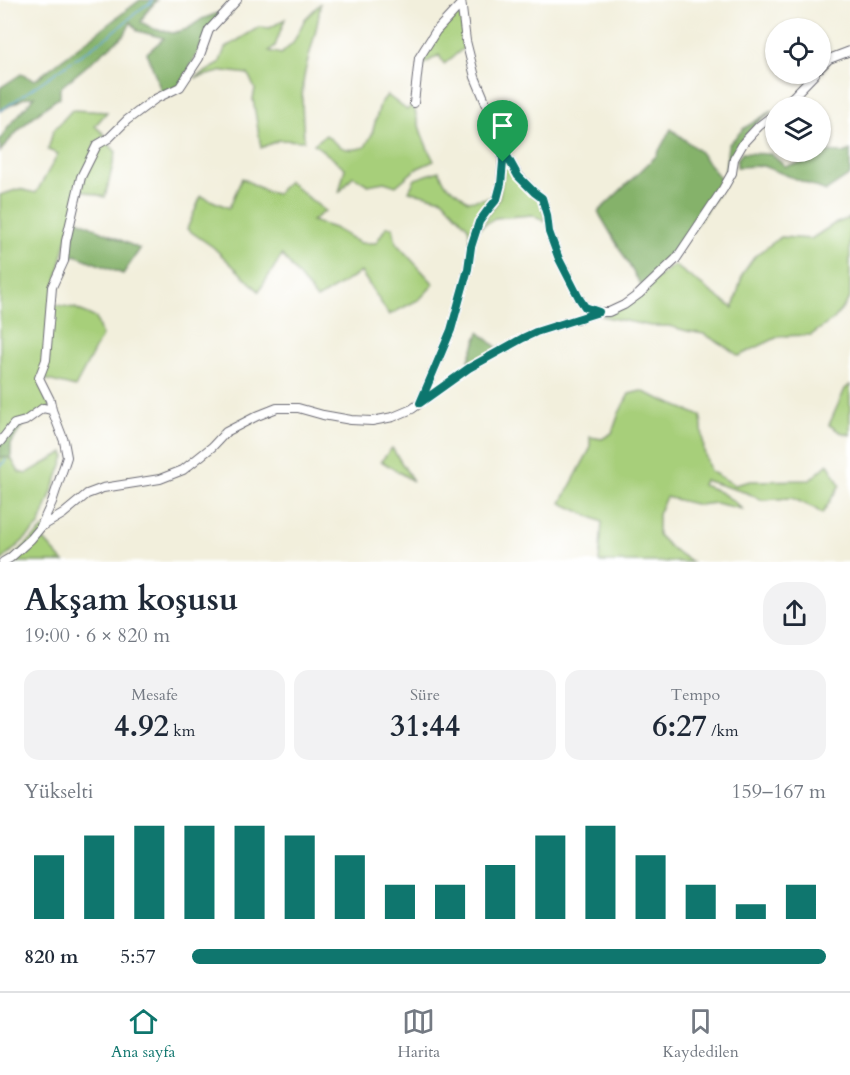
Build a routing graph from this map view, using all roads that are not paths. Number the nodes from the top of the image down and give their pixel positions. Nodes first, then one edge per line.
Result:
1 (237, 0) edge
2 (461, 2) edge
3 (850, 51) edge
4 (831, 58) edge
5 (805, 84) edge
6 (794, 96) edge
7 (414, 103) dead end
8 (765, 121) edge
9 (502, 147) junction
10 (599, 312) junction
11 (420, 403) junction
12 (52, 410) junction
13 (0, 442) edge
14 (41, 527) junction
15 (3, 562) edge

1 - 12 street
2 - 7 street
2 - 9 street
3 - 4 street
5 - 6 street
8 - 10 street
9 - 10 street
9 - 11 street
10 - 11 street
11 - 14 street
12 - 13 street
12 - 14 street
14 - 15 street

